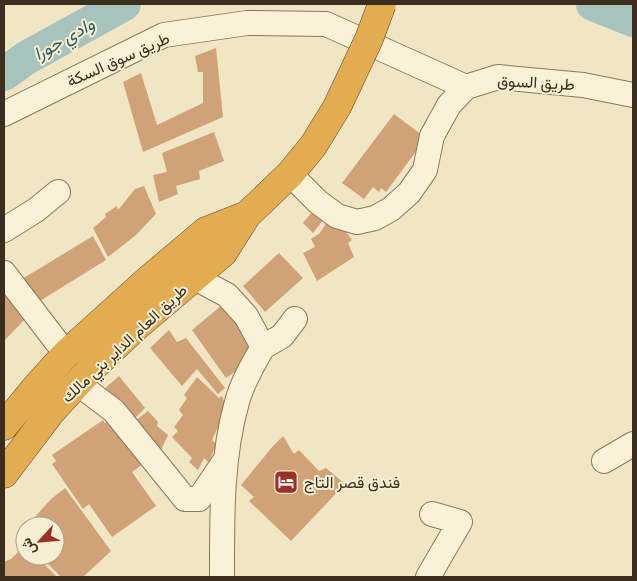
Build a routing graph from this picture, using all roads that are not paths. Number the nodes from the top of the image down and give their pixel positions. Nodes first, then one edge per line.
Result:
1 (382, 4) edge
2 (466, 87) junction
3 (633, 95) edge
4 (4, 114) edge
5 (290, 174) junction
6 (58, 192) dead end
7 (247, 215) junction
8 (4, 230) edge
9 (4, 273) edge
10 (195, 278) junction
11 (295, 319) dead end
12 (263, 347) junction
13 (66, 354) junction
14 (78, 384) junction
15 (4, 426) edge
16 (633, 444) edge
17 (228, 456) junction
18 (604, 461) dead end
19 (4, 474) edge
20 (432, 514) dead end
21 (222, 577) edge
22 (428, 577) edge

1 - 5 highway, طريق العام الداير بني مالك, bridge
2 - 3 street, طريق السوق
2 - 4 street, طريق سوق السكة
2 - 5 street
5 - 7 highway, طريق العام الداير بني مالك
6 - 8 street
7 - 10 highway, طريق العام الداير بني مالك
7 - 13 highway, طريق العام الداير بني مالك
9 - 13 street
10 - 12 street
10 - 14 highway, طريق العام الداير بني مالك
11 - 12 street
12 - 17 street
13 - 15 highway, طريق العام الداير بني مالك
14 - 17 street
14 - 19 highway, طريق العام الداير بني مالك
16 - 18 street
17 - 21 street
20 - 22 street

